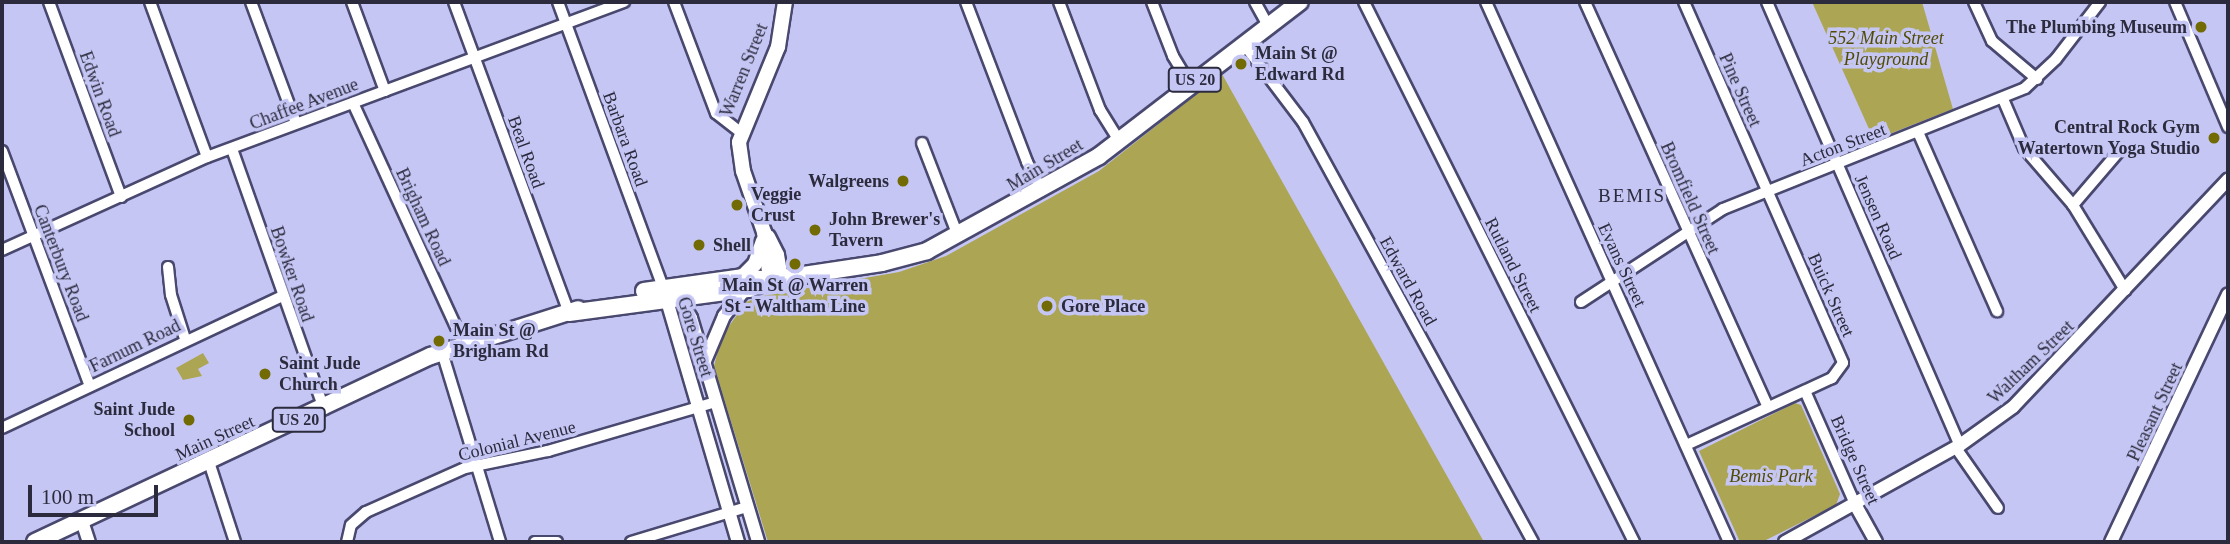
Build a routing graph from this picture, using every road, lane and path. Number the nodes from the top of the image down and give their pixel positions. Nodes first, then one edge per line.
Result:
1 (49, 2) edge
2 (150, 2) edge
3 (251, 2) edge
4 (352, 2) edge
5 (454, 2) edge
6 (558, 2) edge
7 (624, 2) edge
8 (674, 2) edge
9 (785, 2) edge
10 (966, 2) edge
11 (1059, 2) edge
12 (1152, 2) edge
13 (1255, 2) edge
14 (1300, 2) edge
15 (1364, 2) edge
16 (1486, 2) edge
17 (1585, 2) edge
18 (1684, 2) edge
19 (1767, 2) edge
20 (1975, 2) edge
21 (2100, 2) edge
22 (2175, 2) edge
23 (566, 23) junction
24 (1268, 25) junction
25 (1243, 43) junction
26 (475, 57) junction
27 (2037, 79) junction
28 (1190, 84) junction
29 (386, 91) junction
30 (2003, 99) junction
31 (353, 103) junction
32 (296, 123) junction
33 (2228, 127) edge
34 (740, 132) junction
35 (1918, 132) junction
36 (1119, 141) junction
37 (922, 143) dead end
38 (232, 149) junction
39 (2121, 149) dead end
40 (2, 151) edge
41 (207, 157) junction
42 (1838, 164) junction
43 (2228, 180) edge
44 (1042, 190) junction
45 (1768, 191) junction
46 (121, 197) junction
47 (2073, 205) junction
48 (1687, 229) junction
49 (764, 232) junction
50 (958, 236) junction
51 (34, 238) junction
52 (2, 250) edge
53 (168, 267) dead end
54 (776, 279) junction
55 (743, 284) junction
56 (1613, 284) junction
57 (2125, 289) junction
58 (670, 294) junction
59 (2228, 295) edge
60 (283, 296) junction
61 (1581, 302) dead end
62 (1997, 311) dead end
63 (569, 313) junction
64 (185, 339) junction
65 (464, 344) junction
66 (442, 352) junction
67 (705, 365) junction
68 (90, 386) junction
69 (1805, 391) junction
70 (716, 402) junction
71 (698, 407) junction
72 (1768, 407) junction
73 (324, 409) junction
74 (2, 428) edge
75 (1686, 445) junction
76 (1958, 446) junction
77 (209, 462) junction
78 (477, 464) junction
79 (1856, 506) junction
80 (747, 507) junction
81 (1998, 508) dead end
82 (729, 512) junction
83 (82, 521) junction
84 (35, 542) edge
85 (89, 542) edge
86 (235, 542) edge
87 (347, 542) edge
88 (500, 542) edge
89 (535, 542) edge
90 (557, 542) edge
91 (631, 542) edge
92 (738, 542) edge
93 (758, 542) edge
94 (1532, 542) edge
95 (1634, 542) edge
96 (1729, 542) edge
97 (1785, 542) edge
98 (1876, 542) edge
99 (2110, 542) edge

1 - 46 street, Edwin Road
2 - 41 street
3 - 32 street
4 - 29 street
5 - 26 street, Beal Road
6 - 23 street, Barbara Road
7 - 23 street, Chaffee Avenue
8 - 34 street
9 - 34 main road, Warren Street
10 - 44 street
11 - 36 street
12 - 28 street
13 - 24 street
14 - 24 main road, Main Street / US 20
15 - 95 street, Rutland Street
16 - 56 street, Evans Street
17 - 48 street, Bromfield Street
18 - 45 street, Pine Street
19 - 42 street, Jensen Road
20 - 27 street
21 - 27 street, Acton Street
22 - 33 street
23 - 26 street, Chaffee Avenue
23 - 58 street, Barbara Road
24 - 25 main road, Main Street / US 20
25 - 28 main road, Main Street / US 20
25 - 94 street, Edward Road
26 - 29 street, Chaffee Avenue
26 - 63 street, Beal Road
27 - 30 street, Acton Street
28 - 36 main road, Main Street / US 20
29 - 31 street, Chaffee Avenue
30 - 35 street, Acton Street
30 - 47 street
31 - 32 street, Chaffee Avenue
31 - 65 street, Brigham Road
32 - 38 street, Chaffee Avenue
34 - 49 main road, Warren Street
35 - 42 street, Acton Street
35 - 62 street
36 - 44 main road, Main Street / US 20
37 - 50 street
38 - 41 street, Chaffee Avenue
38 - 60 street, Bowker Road
39 - 47 street
40 - 51 street, Canterbury Road
41 - 46 street, Chaffee Avenue
42 - 45 street, Acton Street
42 - 76 street, Jensen Road
43 - 57 street, Waltham Street
44 - 50 main road, Main Street / US 20
45 - 48 street, Acton Street
45 - 69 street, Buick Street
46 - 51 street, Chaffee Avenue
47 - 57 street
48 - 56 street, Acton Street
48 - 72 street, Bromfield Street
49 - 54 main road, Warren Street
49 - 55 main road
50 - 54 main road, Main Street / US 20
51 - 52 street, Chaffee Avenue
51 - 68 street, Canterbury Road
53 - 64 street
54 - 55 main road, Main Street / US 20
55 - 58 main road, Main Street / US 20
55 - 67 street
56 - 61 street, Acton Street
56 - 75 street, Evans Street
57 - 76 street, Waltham Street
58 - 63 main road, Main Street / US 20
58 - 67 street, Gore Street
58 - 71 street, Gore Street
59 - 99 street, Pleasant Street
60 - 64 street, Farnum Road
60 - 73 street, Bowker Road
63 - 65 main road, Main Street / US 20
64 - 68 street, Farnum Road
65 - 66 main road, Main Street / US 20
66 - 73 main road, Main Street / US 20
66 - 78 street
67 - 70 street, Gore Street
68 - 74 street, Farnum Road
69 - 72 street, Buick Street
69 - 79 street, Bridge Street
70 - 71 street, Colonial Avenue
70 - 80 street, Gore Street
71 - 78 street, Colonial Avenue
71 - 82 street, Gore Street
72 - 75 street, Buick Street
73 - 77 main road, Main Street / US 20
75 - 96 street, Evans Street
76 - 79 street, Waltham Street
76 - 81 street, Jensen Road
77 - 83 main road, Main Street / US 20
77 - 86 street
78 - 87 street, Colonial Avenue
78 - 88 street
79 - 97 street, Waltham Street
79 - 98 street, Bridge Street
80 - 82 street
80 - 93 street, Gore Street
82 - 91 street
82 - 92 street, Gore Street
83 - 84 main road, Main Street / US 20
83 - 85 street
89 - 90 street

